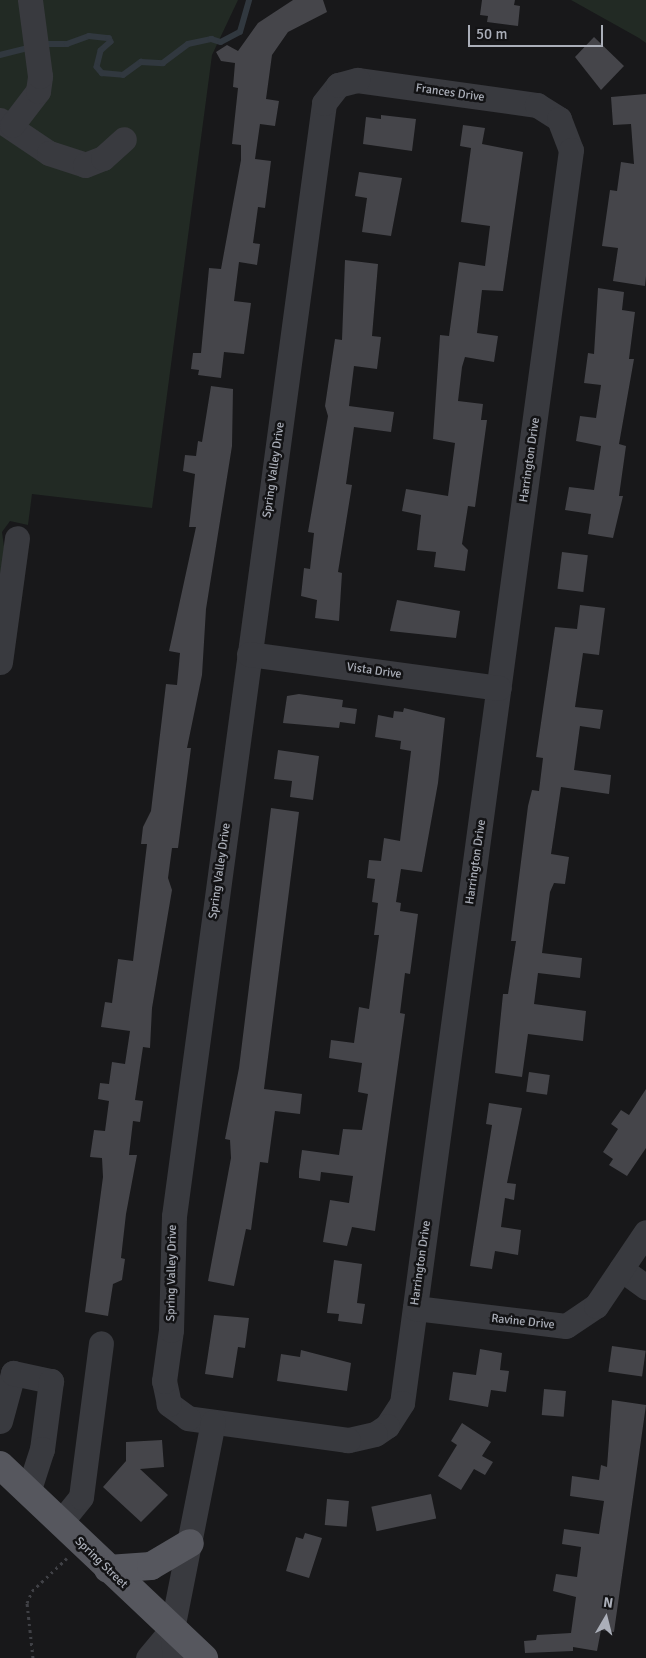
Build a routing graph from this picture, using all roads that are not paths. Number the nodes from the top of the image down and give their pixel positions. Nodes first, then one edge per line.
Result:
1 (30, 0) edge
2 (338, 85) joint
3 (559, 119) joint
4 (6, 122) edge
5 (124, 139) dead end
6 (17, 538) dead end
7 (249, 654) junction
8 (0, 662) edge
9 (499, 688) junction
10 (646, 1232) edge
11 (621, 1269) junction
12 (646, 1287) edge
13 (415, 1308) junction
14 (102, 1343) dead end
15 (0, 1421) edge
16 (213, 1422) junction
17 (0, 1465) edge
18 (28, 1492) junction
19 (60, 1523) junction
20 (190, 1543) junction
21 (108, 1569) junction
22 (172, 1629) junction
23 (148, 1658) edge
24 (175, 1658) edge
25 (204, 1658) edge

1 - 4 street
2 - 3 street, Frances Drive
2 - 7 street, Spring Valley Drive
3 - 9 street, Harrington Drive
4 - 5 street
6 - 8 street
7 - 9 street, Vista Drive
7 - 16 street, Spring Valley Drive
9 - 13 street, Harrington Drive
10 - 11 street, Ravine Drive
11 - 12 street
11 - 13 street, Ravine Drive
13 - 16 street, Harrington Drive
14 - 19 street
15 - 18 street
16 - 20 street
17 - 18 main road, Spring Street
18 - 19 main road, Spring Street
19 - 21 main road, Spring Street
20 - 21 main road
20 - 22 street
21 - 22 main road, Spring Street
22 - 23 street
22 - 24 street
22 - 25 main road, Spring Street

